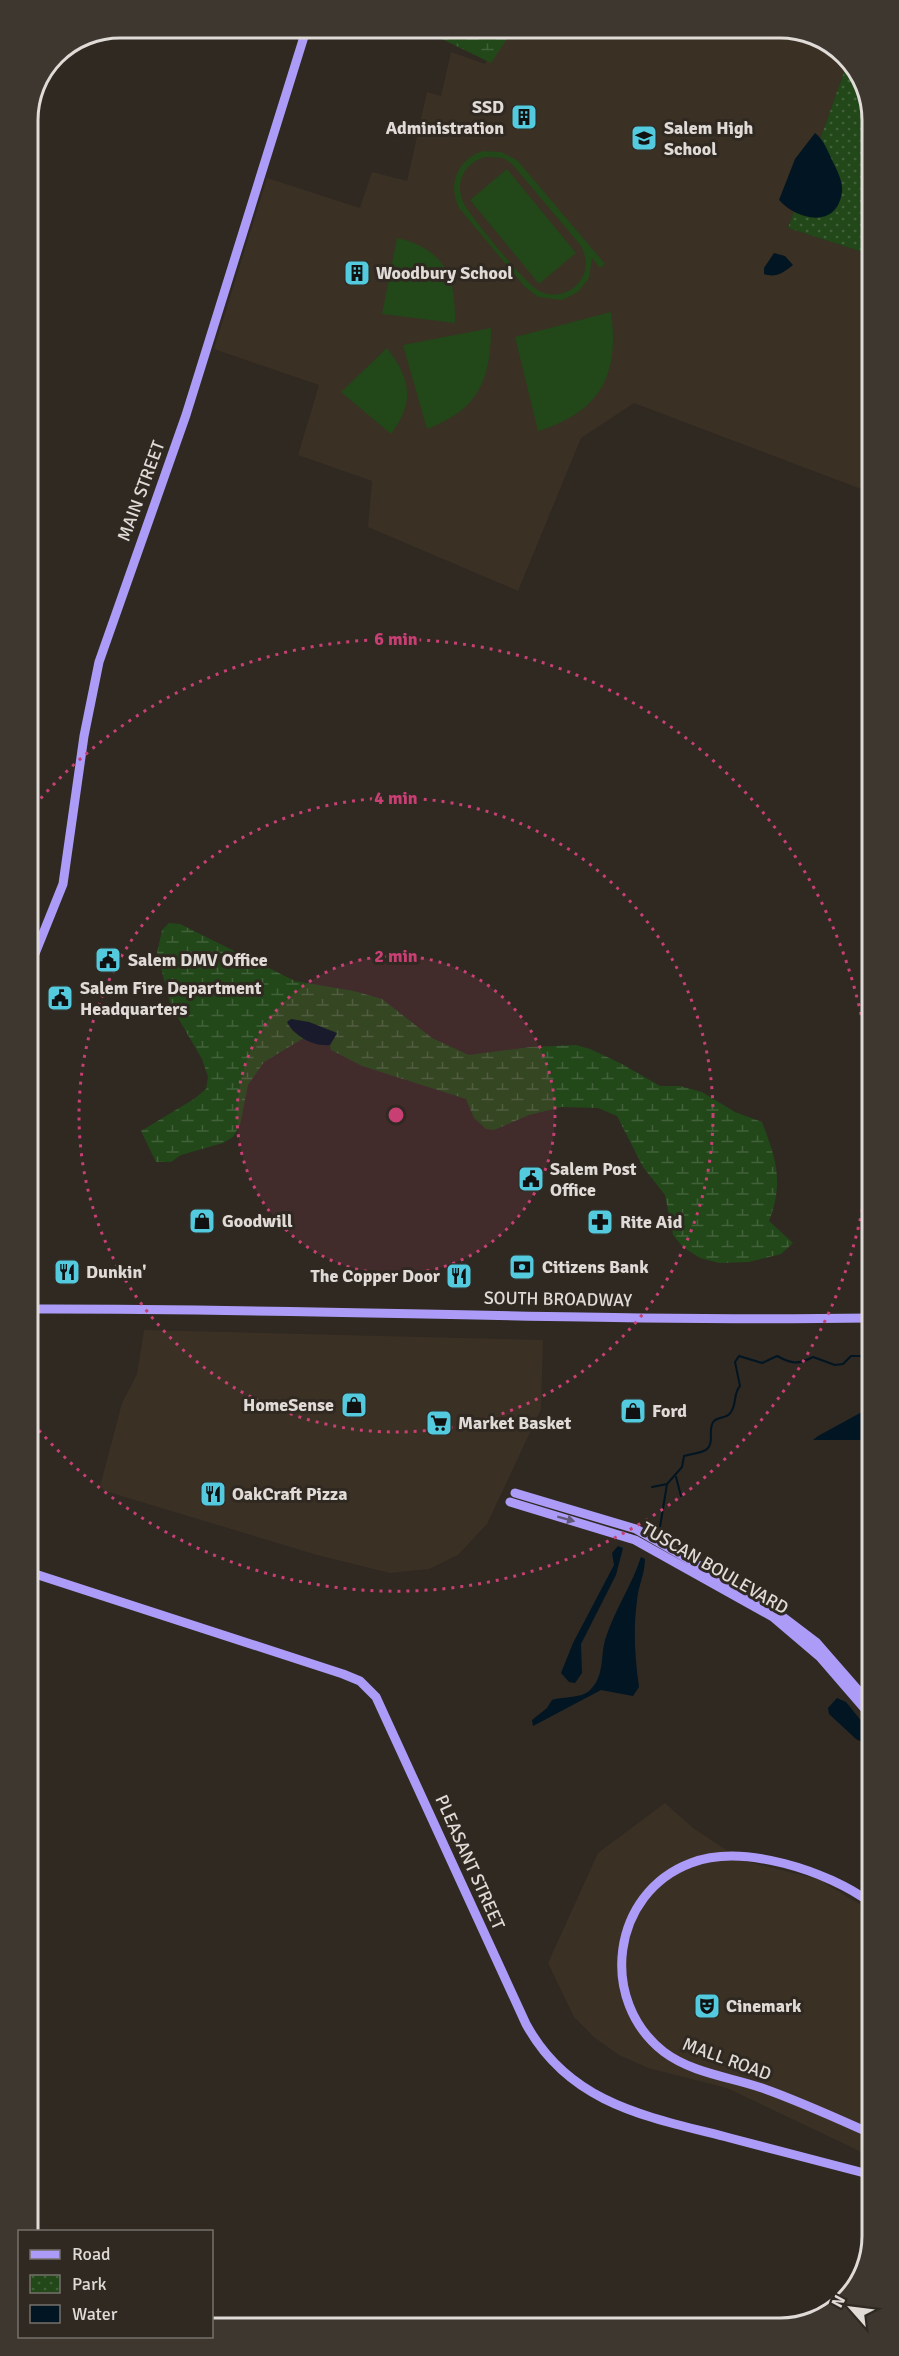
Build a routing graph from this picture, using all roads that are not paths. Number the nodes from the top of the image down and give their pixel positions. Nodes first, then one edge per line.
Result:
1 (304, 38) edge
2 (38, 946) edge
3 (38, 1309) edge
4 (862, 1318) edge
5 (515, 1493) dead end
6 (510, 1502) dead end
7 (38, 1575) edge
8 (862, 1695) edge
9 (862, 1706) edge
10 (862, 1897) edge
11 (862, 2129) edge
12 (862, 2172) edge

1 - 2 main road, MAIN STREET
3 - 4 main road, SOUTH BROADWAY
5 - 8 main road, TUSCAN BOULEVARD
6 -> 9 main road, TUSCAN BOULEVARD
7 - 12 main road, PLEASANT STREET
10 - 11 main road, MALL ROAD

